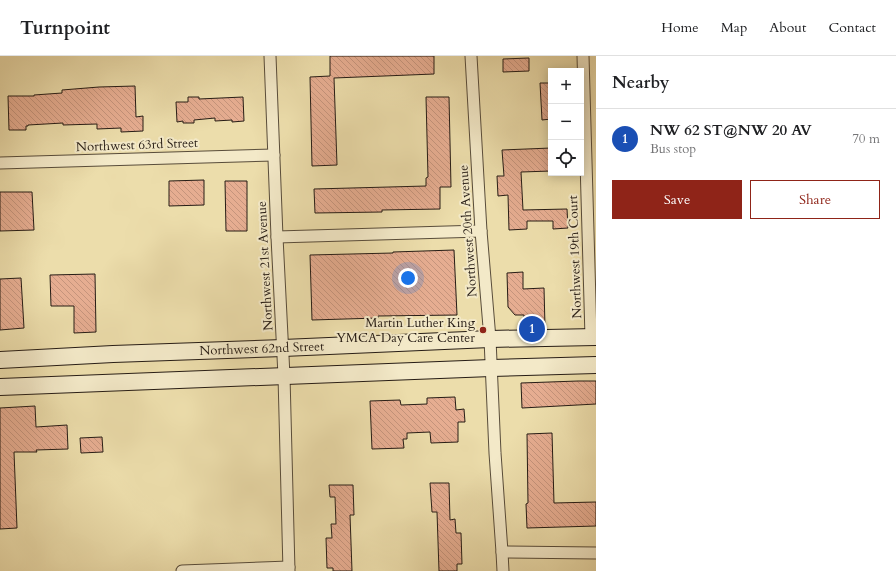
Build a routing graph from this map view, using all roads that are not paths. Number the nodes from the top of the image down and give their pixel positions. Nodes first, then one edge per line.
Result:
1 (270, 56) edge
2 (471, 56) edge
3 (583, 56) edge
4 (274, 155) junction
5 (0, 163) edge
6 (481, 231) junction
7 (277, 237) junction
8 (594, 337) edge
9 (490, 339) junction
10 (283, 348) junction
11 (0, 360) edge
12 (596, 365) edge
13 (491, 368) junction
14 (284, 376) junction
15 (0, 387) edge
16 (502, 552) junction
17 (596, 553) edge
18 (289, 569) edge
19 (182, 571) edge
20 (503, 571) edge

1 - 4 street, Northwest 21st Avenue
2 - 6 street, Northwest 20th Avenue
3 - 8 street, Northwest 19th Court
4 - 5 street, Northwest 63rd Street
4 - 7 street, Northwest 21st Avenue
6 - 7 street
6 - 9 street, Northwest 20th Avenue
7 - 10 street, Northwest 21st Avenue
8 - 9 main road, Northwest 62nd Street
9 - 10 main road, Northwest 62nd Street
9 - 13 street, Northwest 20th Avenue
10 - 11 main road, Northwest 62nd Street
10 - 14 street, Northwest 21st Avenue
12 - 13 main road
13 - 14 main road
13 - 16 street, Northwest 20th Avenue
14 - 15 main road
14 - 18 street, Northwest 21st Avenue
16 - 17 street
16 - 20 street, Northwest 20th Avenue
18 - 19 street

